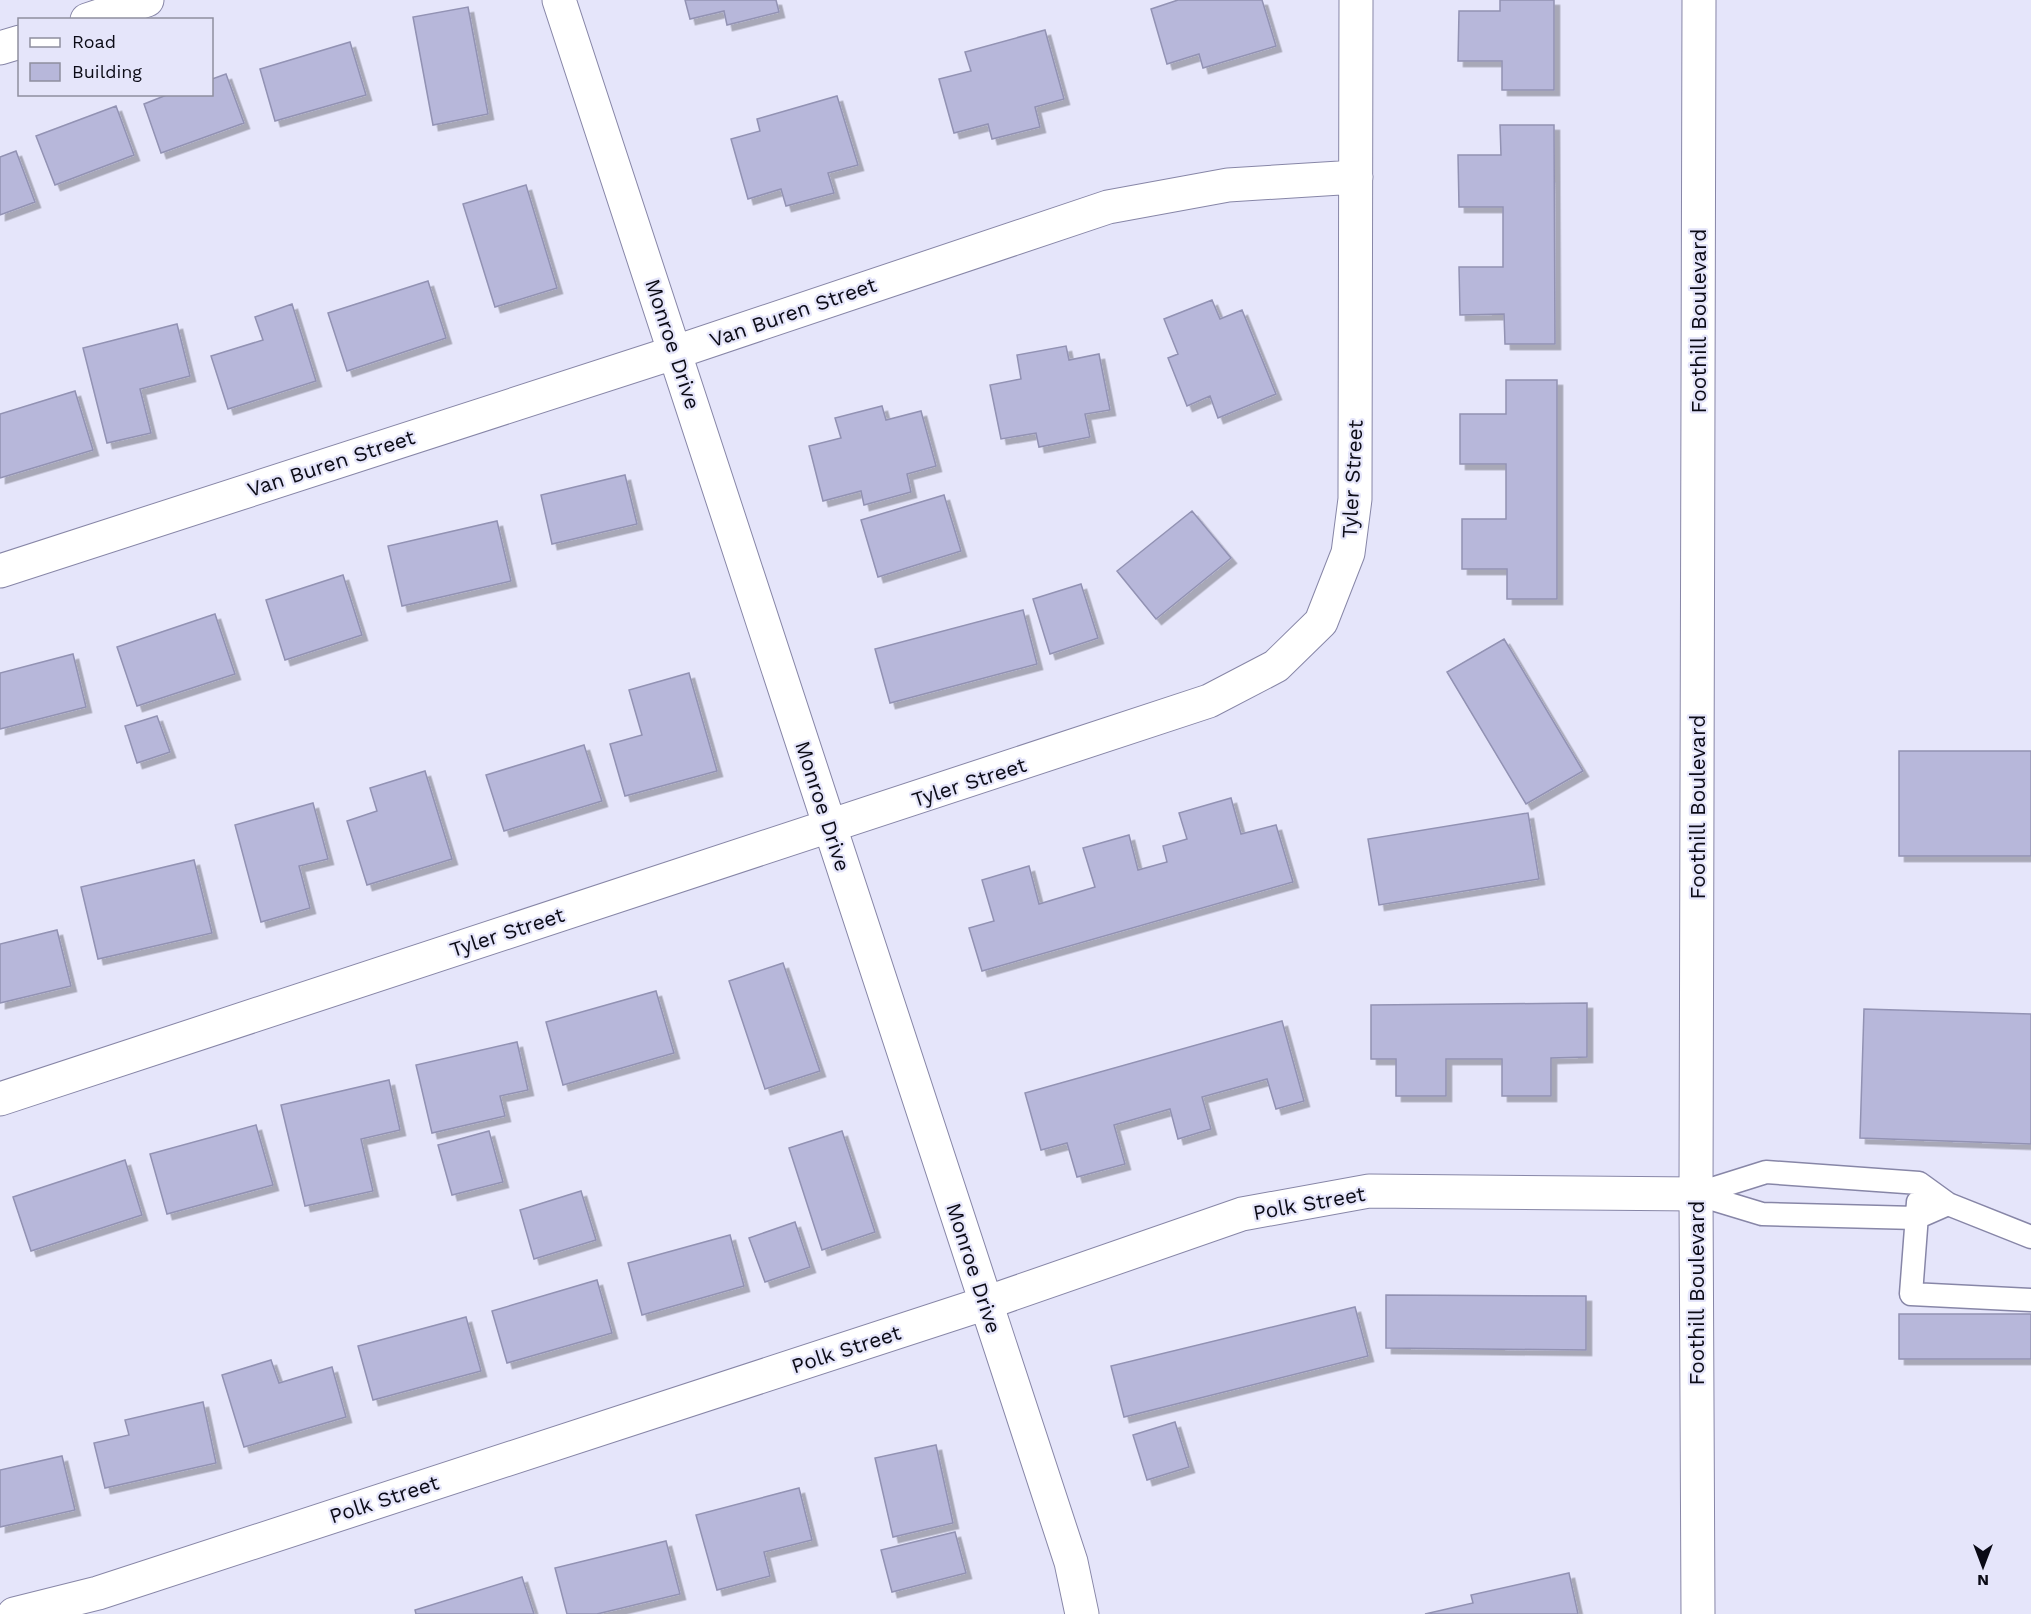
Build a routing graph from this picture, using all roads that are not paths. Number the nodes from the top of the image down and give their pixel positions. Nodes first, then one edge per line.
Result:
1 (147, 0) edge
2 (559, 0) edge
3 (1356, 0) edge
4 (1699, 0) edge
5 (93, 18) edge
6 (18, 43) edge
7 (0, 48) edge
8 (1356, 177) junction
9 (676, 352) junction
10 (0, 571) edge
11 (830, 828) junction
12 (0, 1099) edge
13 (1919, 1182) junction
14 (1696, 1194) junction
15 (1948, 1204) junction
16 (1916, 1218) junction
17 (2031, 1237) edge
18 (2031, 1300) edge
19 (986, 1303) junction
20 (14, 1614) edge
21 (1082, 1614) edge
22 (1698, 1614) edge

1 - 5 street
2 - 9 street, Monroe Drive
3 - 8 street, Tyler Street
4 - 14 street, Foothill Boulevard
6 - 7 street
8 - 9 street, Van Buren Street
8 - 11 street, Tyler Street
9 - 10 street, Van Buren Street
9 - 11 street, Monroe Drive
11 - 12 street, Tyler Street
11 - 19 street, Monroe Drive
13 - 14 lane
13 - 15 lane
13 - 16 lane
14 - 16 lane
14 - 19 street, Polk Street
14 - 22 street, Foothill Boulevard
15 - 16 lane
15 - 17 lane
16 - 18 lane
19 - 20 street, Polk Street
19 - 21 street, Monroe Drive

